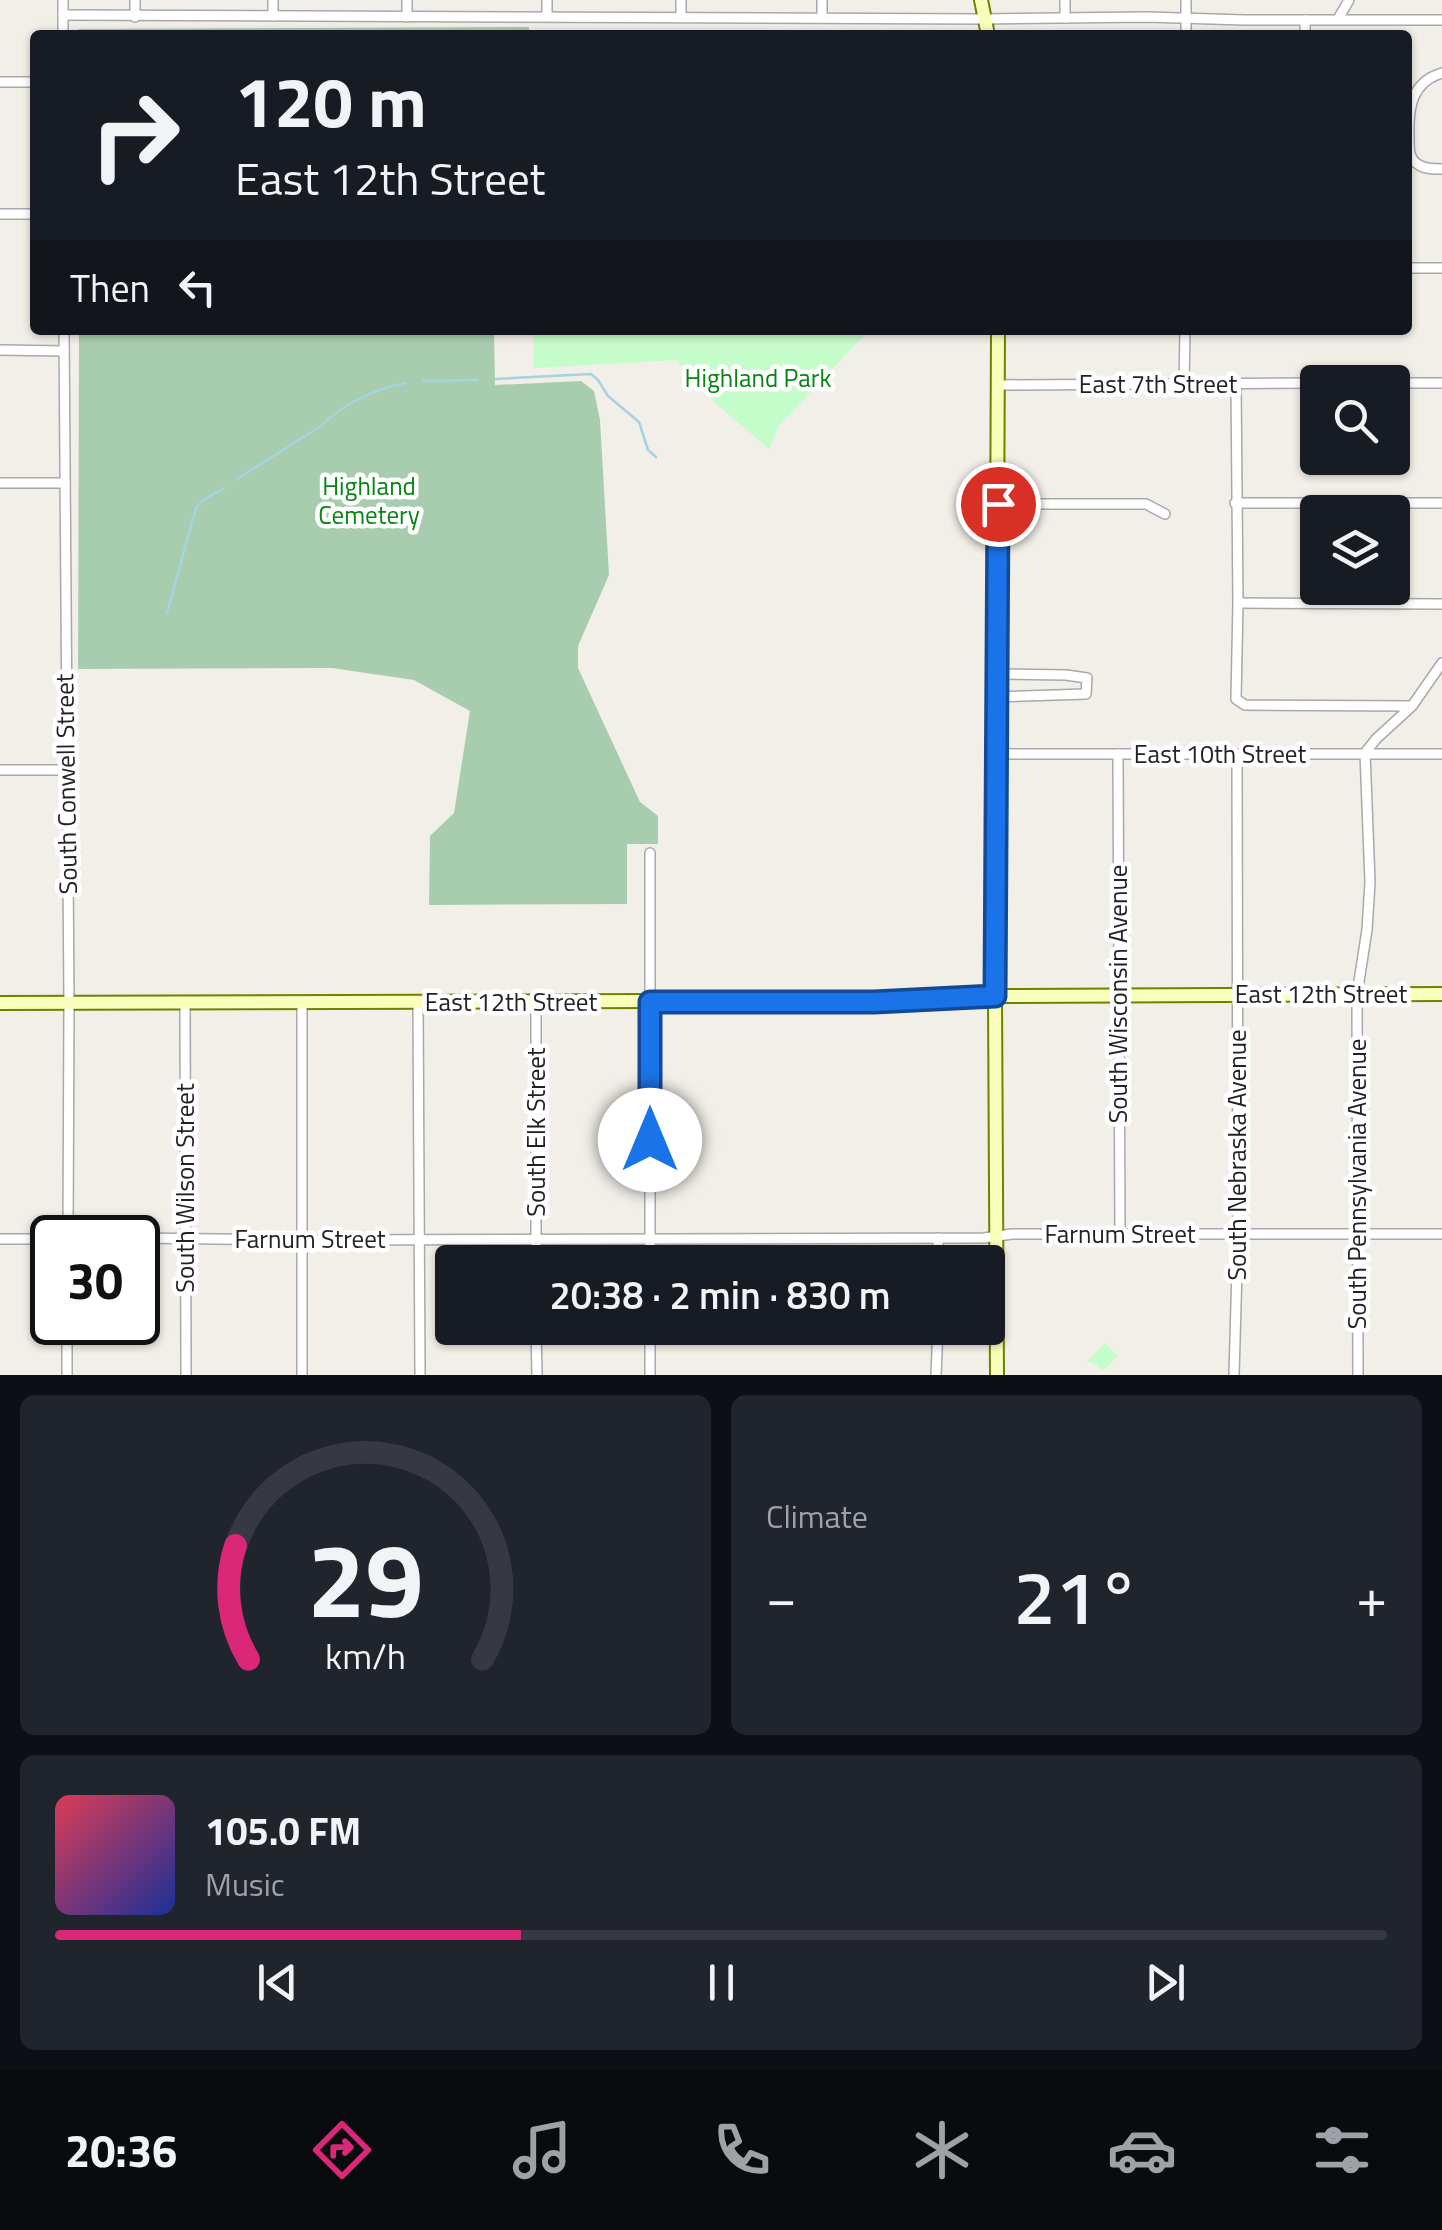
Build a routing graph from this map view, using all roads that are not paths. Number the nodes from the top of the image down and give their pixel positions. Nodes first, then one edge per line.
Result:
1 (63, 0) edge
2 (135, 0) edge
3 (273, 0) edge
4 (407, 0) edge
5 (546, 0) edge
6 (681, 0) edge
7 (822, 0) edge
8 (980, 0) edge
9 (1065, 0) edge
10 (1186, 0) edge
11 (1348, 0) edge
12 (63, 15) junction
13 (273, 16) junction
14 (546, 16) junction
15 (135, 17) junction
16 (407, 17) junction
17 (681, 17) junction
18 (822, 17) junction
19 (1065, 18) junction
20 (1187, 18) junction
21 (984, 19) junction
22 (1338, 19) junction
23 (1304, 20) junction
24 (1442, 20) edge
25 (63, 30) edge
26 (987, 30) edge
27 (1186, 30) edge
28 (1304, 30) edge
29 (1442, 73) edge
30 (0, 82) edge
31 (30, 82) edge
32 (1412, 99) edge
33 (1412, 158) edge
34 (1442, 169) edge
35 (0, 214) edge
36 (30, 214) edge
37 (1412, 268) edge
38 (1442, 268) edge
39 (64, 335) edge
40 (998, 335) edge
41 (1185, 335) edge
42 (0, 350) edge
43 (64, 351) junction
44 (1300, 383) edge
45 (1410, 383) edge
46 (1442, 383) edge
47 (1184, 384) junction
48 (1236, 384) junction
49 (998, 385) junction
50 (0, 483) edge
51 (65, 484) junction
52 (1235, 503) junction
53 (998, 504) junction
54 (1442, 504) edge
55 (1166, 514) dead end
56 (1238, 604) junction
57 (1442, 604) edge
58 (1442, 663) edge
59 (996, 674) junction
60 (996, 697) junction
61 (1412, 706) junction
62 (998, 752) junction
63 (1365, 753) junction
64 (1118, 754) junction
65 (1237, 754) junction
66 (1442, 754) edge
67 (0, 770) edge
68 (66, 770) junction
69 (650, 853) dead end
70 (1238, 994) junction
71 (1356, 994) junction
72 (1442, 994) edge
73 (1118, 995) junction
74 (995, 996) junction
75 (69, 1002) junction
76 (185, 1002) junction
77 (302, 1002) junction
78 (418, 1002) junction
79 (536, 1002) junction
80 (650, 1002) junction
81 (0, 1003) edge
82 (68, 1215) edge
83 (1120, 1234) junction
84 (1238, 1234) junction
85 (1442, 1234) edge
86 (1358, 1235) junction
87 (997, 1236) junction
88 (160, 1238) edge
89 (186, 1238) junction
90 (650, 1238) junction
91 (938, 1238) junction
92 (30, 1239) edge
93 (420, 1239) junction
94 (536, 1239) junction
95 (0, 1240) edge
96 (301, 1240) junction
97 (536, 1245) edge
98 (650, 1245) edge
99 (938, 1245) edge
100 (67, 1345) edge
101 (536, 1345) edge
102 (650, 1345) edge
103 (937, 1345) edge
104 (67, 1375) edge
105 (186, 1375) edge
106 (302, 1375) edge
107 (420, 1375) edge
108 (536, 1375) edge
109 (650, 1375) edge
110 (936, 1375) edge
111 (997, 1375) edge
112 (1234, 1375) edge
113 (1358, 1375) edge

1 - 12 street
2 - 15 street
3 - 13 street
4 - 16 street
5 - 14 street
6 - 17 street
7 - 18 street
8 - 21 street
9 - 19 street
10 - 20 street
11 - 22 street
12 - 15 street
12 - 25 street
13 - 15 street
13 - 16 street
14 - 16 street
14 - 17 street
17 - 18 street
18 - 21 street
19 - 20 street
19 - 21 street
20 - 23 street
20 - 27 street
21 - 26 street
22 - 23 street
22 - 24 street
23 - 28 street
29 - 32 street
30 - 31 street
33 - 34 street
35 - 36 street
37 - 38 street
39 - 43 street, South Conwell Street
40 - 49 street
41 - 47 street
42 - 43 street
43 - 51 street, South Conwell Street
44 - 48 street, East 7th Street
45 - 46 street
47 - 48 street, East 7th Street
47 - 49 street, East 7th Street
48 - 52 street
49 - 53 street
50 - 51 street
51 - 68 street, South Conwell Street
52 - 54 street
52 - 56 street
53 - 55 street
53 - 59 street
56 - 57 street
56 - 61 street
58 - 61 street
59 - 60 street
59 - 60 street
60 - 62 street
61 - 63 street
62 - 64 street, East 10th Street
62 - 74 street
63 - 65 street, East 10th Street
63 - 66 street, East 10th Street
63 - 71 street, South Pennsylvania Avenue
64 - 65 street, East 10th Street
64 - 73 street, South Wisconsin Avenue
65 - 70 street, South Nebraska Avenue
67 - 68 street
68 - 75 street, South Conwell Street
69 - 80 street
70 - 71 street, East 12th Street
70 - 73 street, East 12th Street
70 - 84 street, South Nebraska Avenue
71 - 72 street, East 12th Street
71 - 86 street, South Pennsylvania Avenue
73 - 74 street, East 12th Street
73 - 83 street, South Wisconsin Avenue
74 - 80 street, East 12th Street
74 - 87 street
75 - 76 street, East 12th Street
75 - 81 street, East 12th Street
75 - 82 street, South Conwell Street
76 - 77 street, East 12th Street
76 - 89 street, South Wilson Street
77 - 78 street, East 12th Street
77 - 96 street
78 - 79 street, East 12th Street
78 - 93 street
79 - 80 street, East 12th Street
79 - 94 street, South Elk Street
80 - 90 street
83 - 84 street, Farnum Street
83 - 87 street, Farnum Street
84 - 86 street, Farnum Street
84 - 112 street, South Nebraska Avenue
85 - 86 street, Farnum Street
86 - 113 street, South Pennsylvania Avenue
87 - 91 street, Farnum Street
87 - 111 street
88 - 89 street, Farnum Street
89 - 96 street, Farnum Street
89 - 105 street, South Wilson Street
90 - 91 street, Farnum Street
90 - 94 street, Farnum Street
90 - 98 street
91 - 99 street
92 - 95 street
93 - 94 street, Farnum Street
93 - 96 street, Farnum Street
93 - 107 street
94 - 97 street, South Elk Street
96 - 106 street
100 - 104 street
101 - 108 street
102 - 109 street
103 - 110 street

